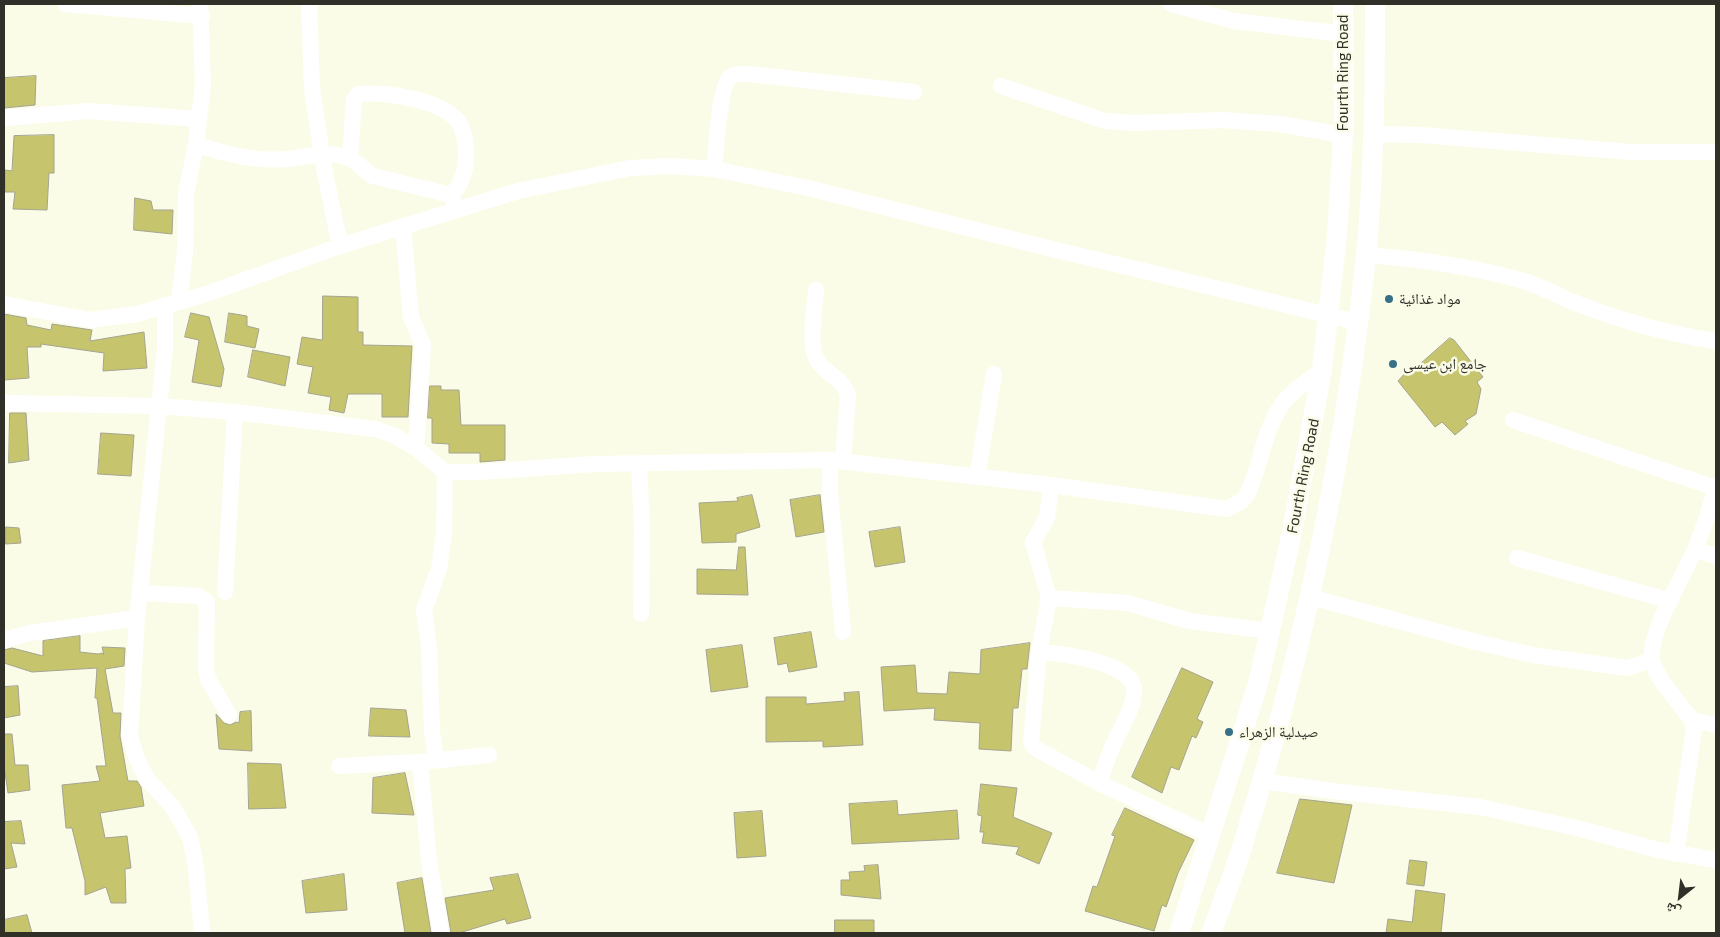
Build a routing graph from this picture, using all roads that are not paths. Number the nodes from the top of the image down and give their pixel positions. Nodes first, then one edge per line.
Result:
1 (66, 4) edge
2 (309, 4) edge
3 (1171, 4) edge
4 (1343, 4) edge
5 (1376, 4) edge
6 (201, 10) edge
7 (1343, 34) junction
8 (1001, 86) dead end
9 (914, 92) dead end
10 (4, 118) edge
11 (199, 119) junction
12 (1373, 134) junction
13 (1343, 135) junction
14 (196, 144) junction
15 (1716, 152) edge
16 (321, 154) junction
17 (350, 158) junction
18 (714, 169) junction
19 (454, 202) junction
20 (403, 227) junction
21 (340, 246) junction
22 (1366, 255) junction
23 (816, 290) dead end
24 (172, 303) junction
25 (4, 304) edge
26 (1328, 314) junction
27 (1357, 322) junction
28 (1716, 340) edge
29 (1322, 370) junction
30 (994, 374) dead end
31 (4, 403) edge
32 (159, 406) junction
33 (235, 412) junction
34 (1512, 420) dead end
35 (416, 448) junction
36 (836, 460) junction
37 (639, 464) junction
38 (445, 472) junction
39 (977, 477) junction
40 (1051, 484) junction
41 (1716, 488) edge
42 (1695, 550) junction
43 (1716, 556) edge
44 (1516, 558) dead end
45 (225, 592) dead end
46 (141, 594) junction
47 (1310, 596) junction
48 (1049, 598) junction
49 (1671, 601) junction
50 (641, 614) dead end
51 (137, 618) junction
52 (1271, 631) junction
53 (843, 632) dead end
54 (4, 640) edge
55 (1039, 652) junction
56 (1652, 660) junction
57 (229, 715) dead end
58 (1692, 720) junction
59 (1716, 725) edge
60 (489, 755) dead end
61 (428, 761) junction
62 (339, 766) dead end
63 (1263, 781) junction
64 (1099, 783) junction
65 (1210, 835) junction
66 (1676, 854) junction
67 (1716, 860) edge
68 (202, 933) edge
69 (441, 933) edge
70 (1179, 933) edge
71 (1211, 933) edge

1 - 6 street
2 - 16 street
3 - 7 street
4 - 7 main road, Fourth Ring Road
5 - 12 main road, Fourth Ring Road
6 - 11 street
7 - 13 main road, Fourth Ring Road
8 - 13 street
9 - 18 street
10 - 11 street
11 - 14 street
12 - 15 street
12 - 22 main road, Fourth Ring Road
13 - 26 main road, Fourth Ring Road
14 - 16 street
14 - 24 street
16 - 17 street
16 - 21 street
17 - 19 street
17 - 19 street
18 - 19 street
18 - 26 street
19 - 20 street
20 - 21 street
20 - 35 street
21 - 24 street
22 - 27 main road, Fourth Ring Road
22 - 28 street
23 - 36 street
24 - 25 street
24 - 32 street
26 - 27 street
26 - 29 main road, Fourth Ring Road
27 - 47 main road, Fourth Ring Road
29 - 40 street
29 - 52 main road, Fourth Ring Road
30 - 39 street
31 - 32 street
32 - 33 street
32 - 46 street
33 - 35 street
33 - 45 street
34 - 41 street
35 - 38 street
36 - 37 street
36 - 39 street
36 - 53 street
37 - 38 street
37 - 50 street
38 - 61 street
39 - 40 street
40 - 48 street
41 - 42 street
42 - 43 street
42 - 49 street
44 - 49 street
46 - 51 street
46 - 57 street
47 - 56 street
47 - 63 main road, Fourth Ring Road
48 - 52 street
48 - 55 street
49 - 56 street
51 - 54 street
51 - 68 street
52 - 65 main road, Fourth Ring Road
55 - 64 street
55 - 64 street
56 - 58 street
58 - 59 street
58 - 66 street
60 - 61 street
61 - 62 street
61 - 69 street
63 - 66 street
63 - 71 main road, Fourth Ring Road
64 - 65 street
65 - 70 main road, Fourth Ring Road
66 - 67 street

